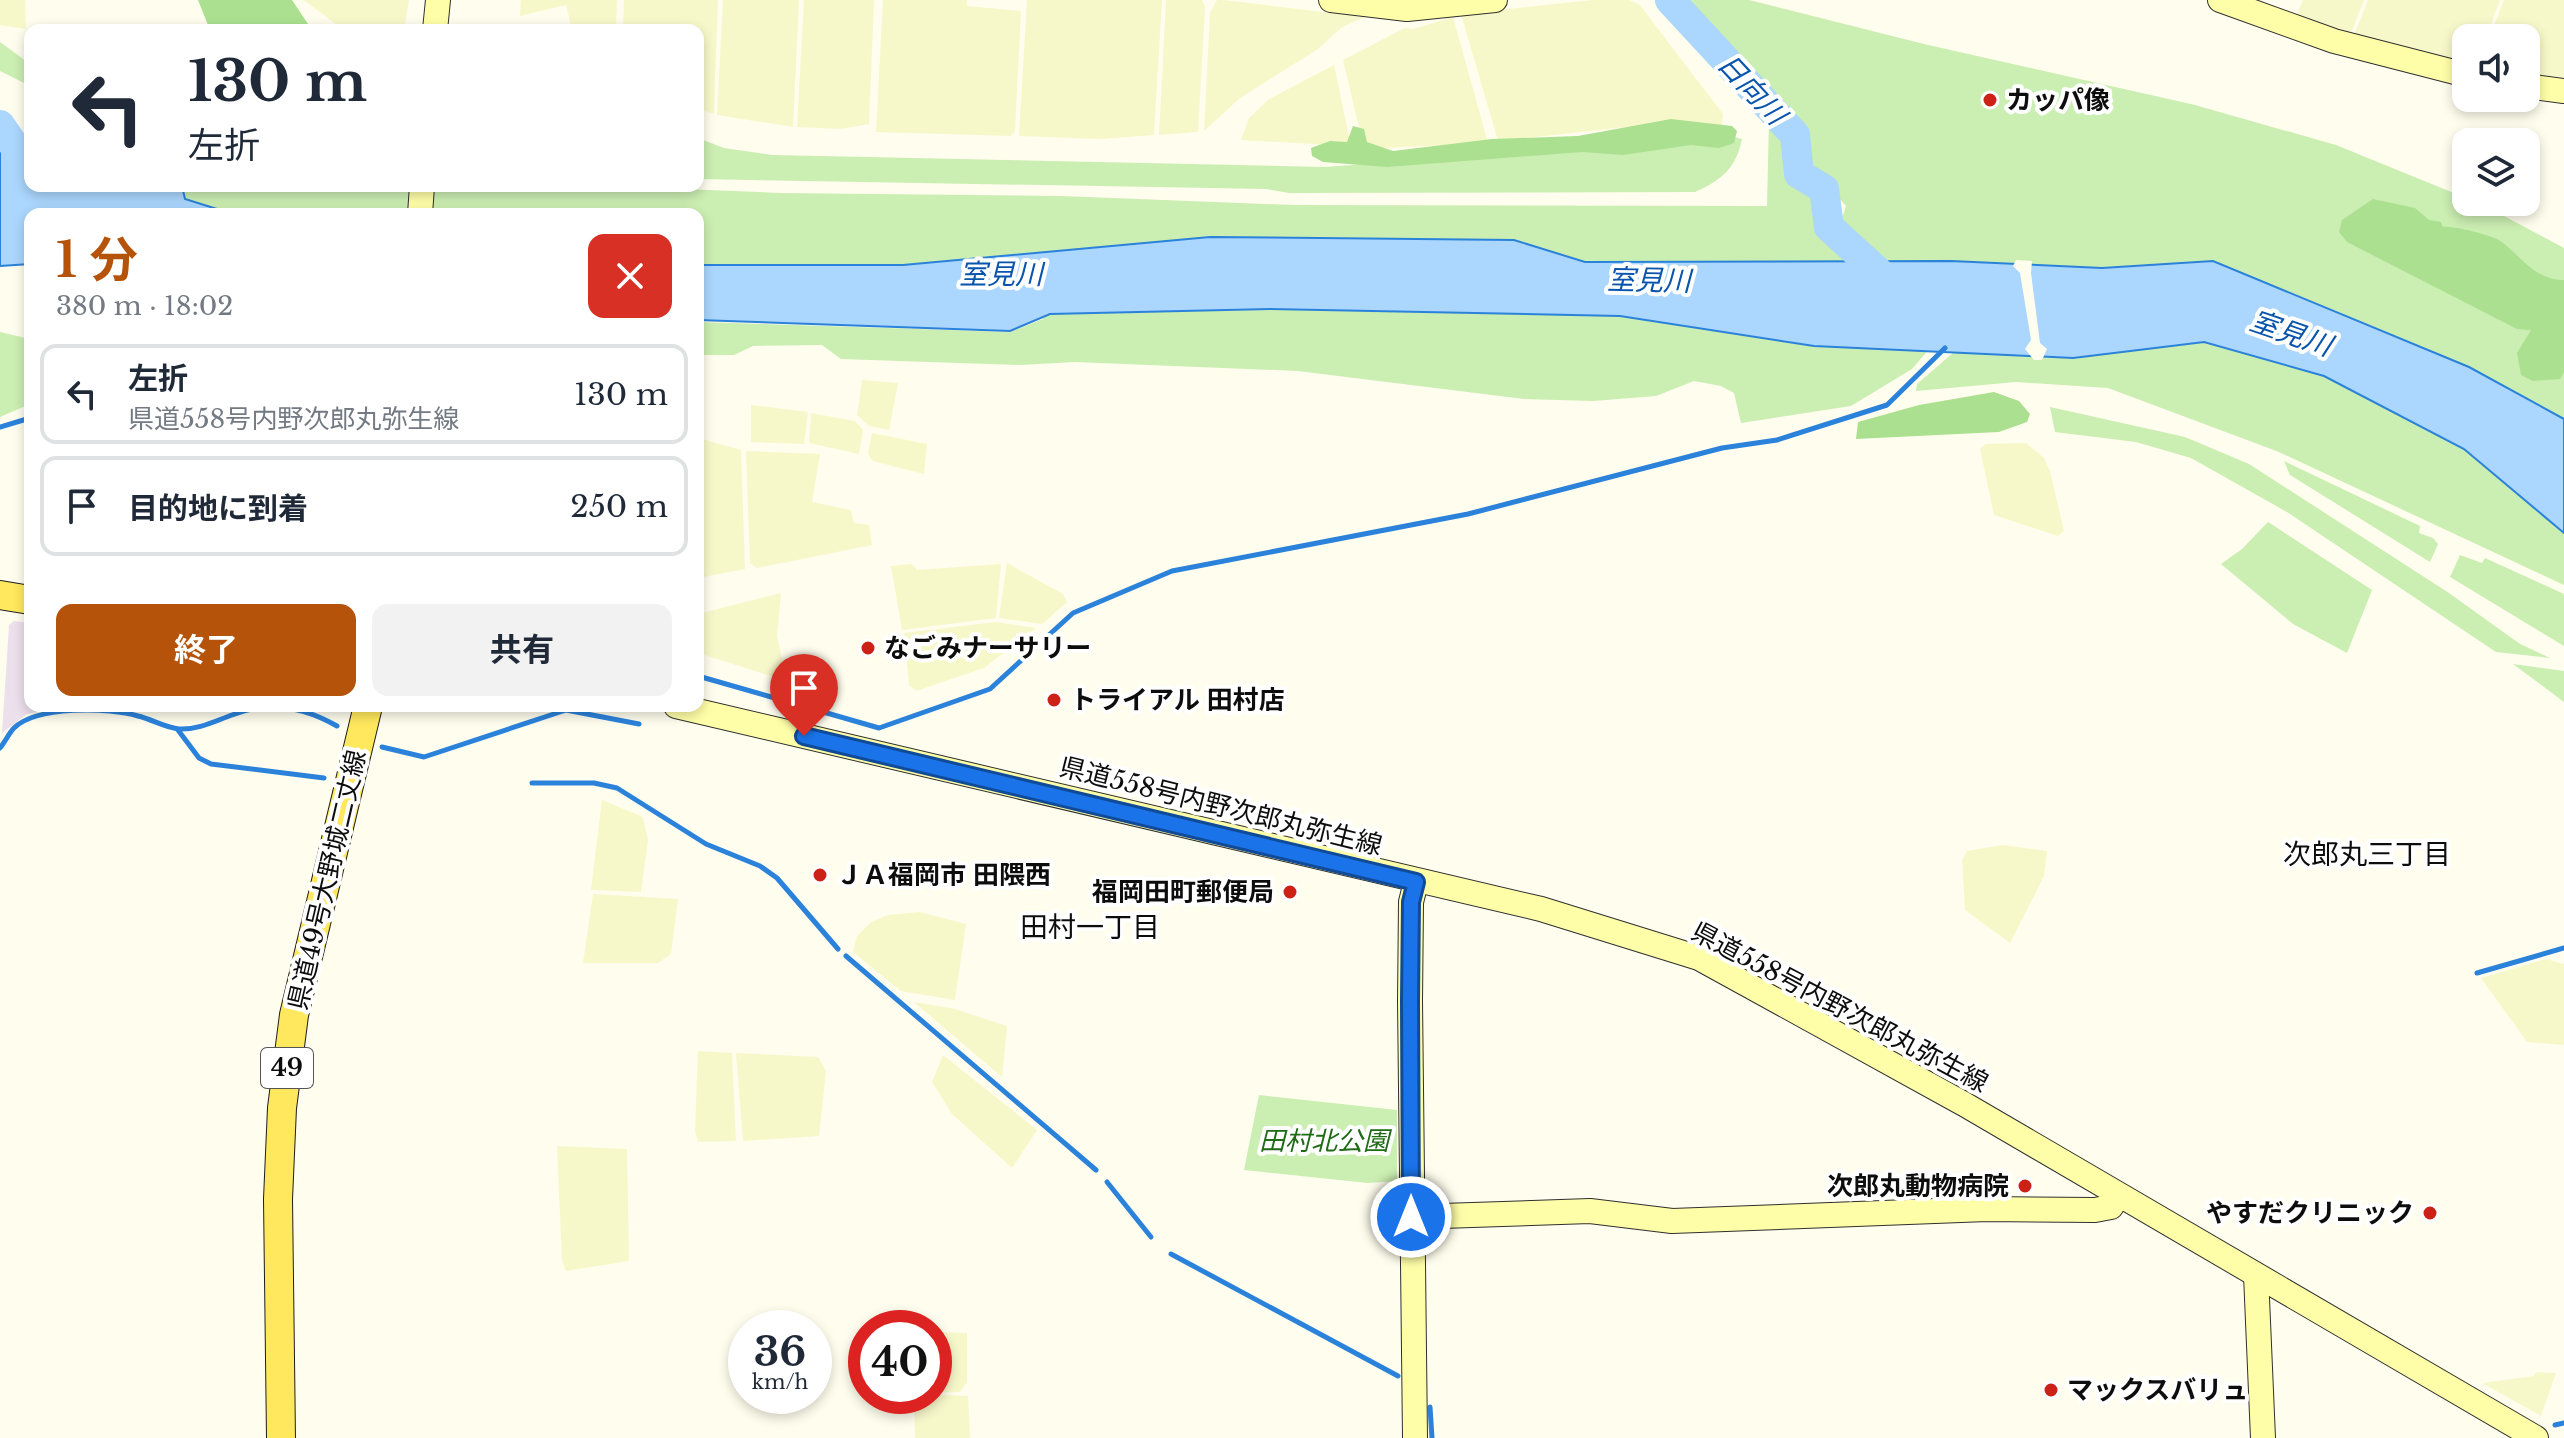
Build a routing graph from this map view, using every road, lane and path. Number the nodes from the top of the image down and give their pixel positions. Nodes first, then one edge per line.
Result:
1 (438, 0) edge
2 (1331, 0) edge
3 (1495, 0) edge
4 (2220, 0) edge
5 (436, 24) edge
6 (2452, 71) edge
7 (2540, 88) edge
8 (2564, 91) edge
9 (0, 595) edge
10 (24, 599) edge
11 (367, 712) edge
12 (701, 712) edge
13 (1416, 882) junction
14 (2118, 1196) junction
15 (1411, 1217) junction
16 (2256, 1275) junction
17 (281, 1438) edge
18 (1415, 1438) edge
19 (2263, 1438) edge
20 (2536, 1438) edge

1 - 5 main road
2 - 3 main road
4 - 6 main road
7 - 8 main road
9 - 10 main road
11 - 17 main road, 県道49号大野城二丈線 / 49
12 - 13 main road, 県道558号内野次郎丸弥生線
13 - 14 main road, 県道558号内野次郎丸弥生線
13 - 15 main road
14 - 15 main road
14 - 16 main road, 県道558号内野次郎丸弥生線
15 - 18 main road
16 - 19 main road
16 - 20 main road, 県道558号内野次郎丸弥生線

